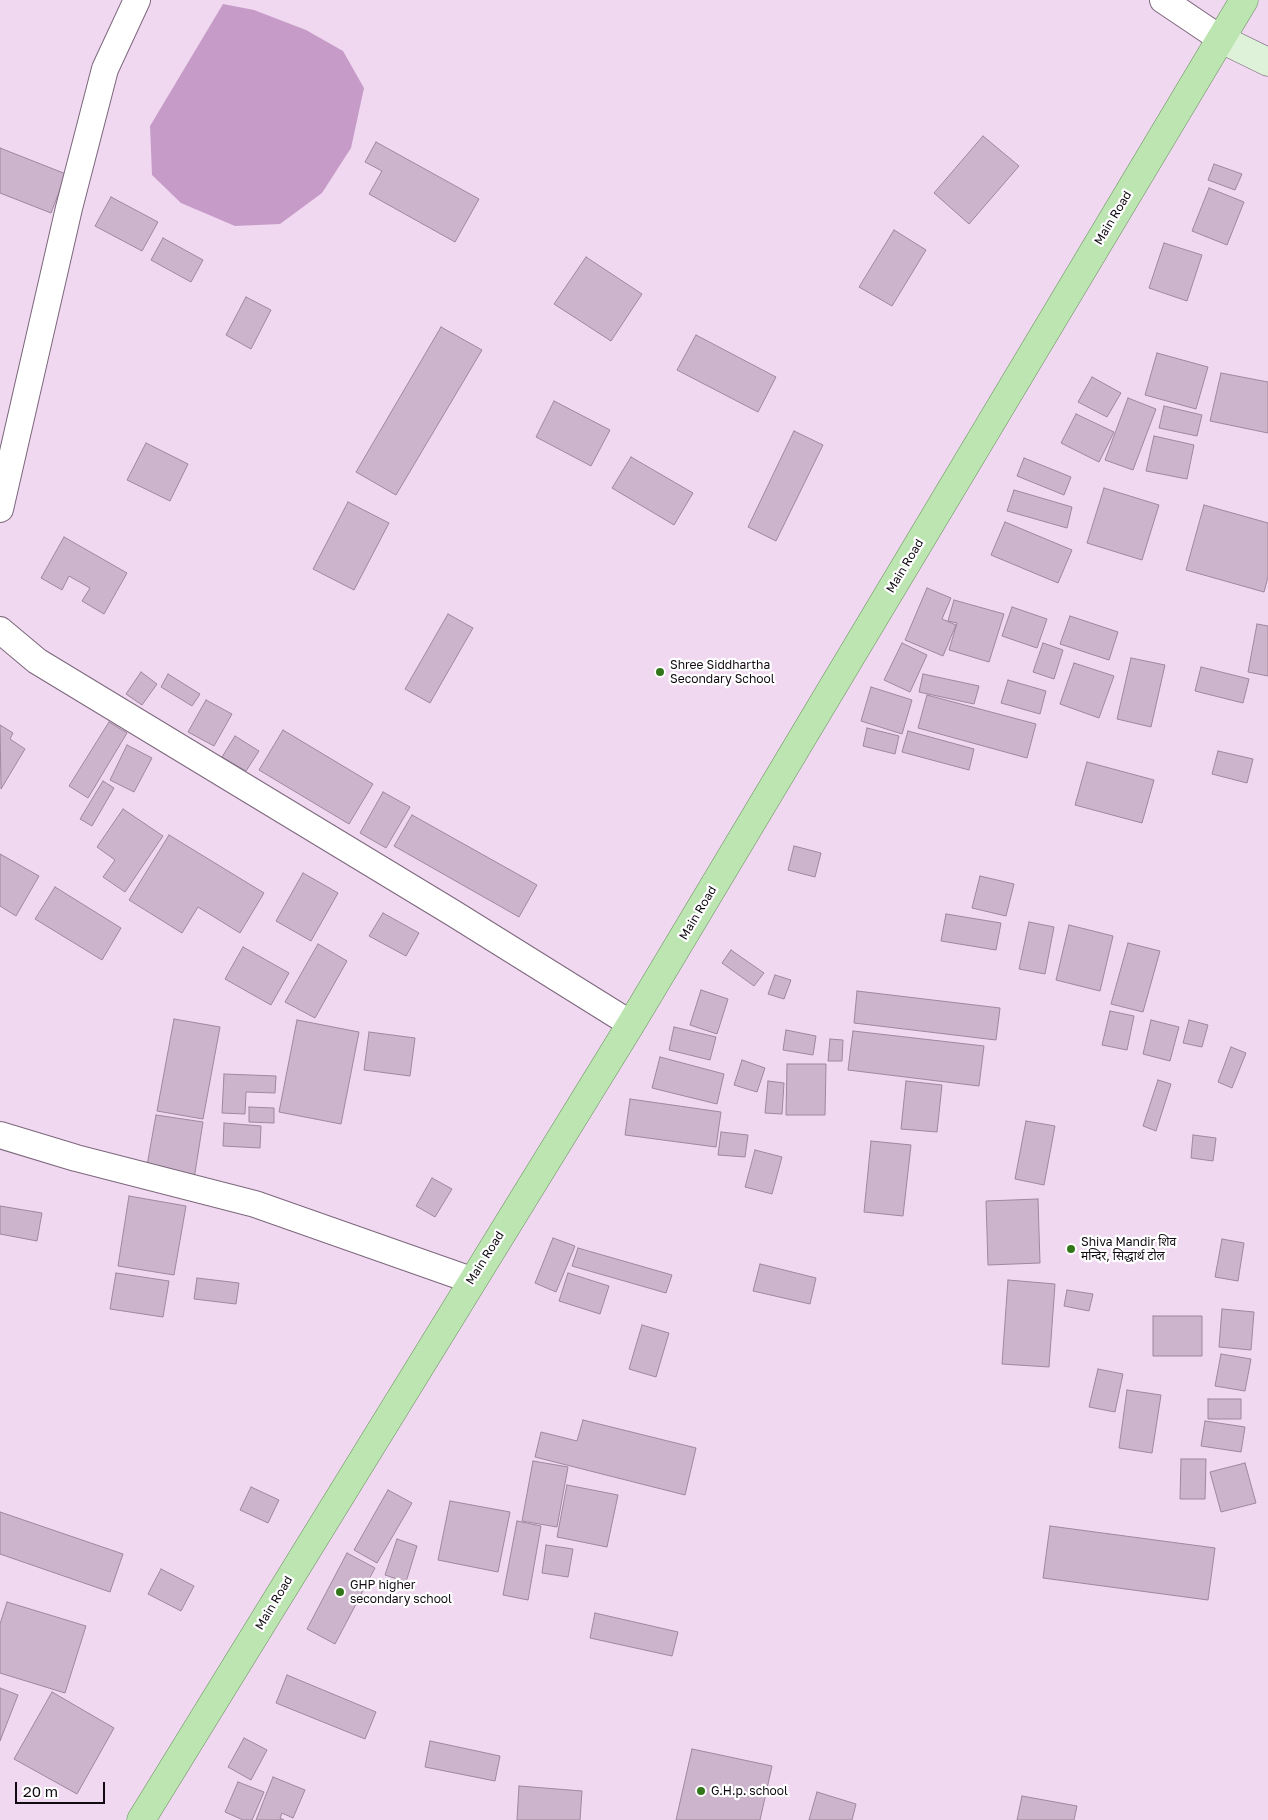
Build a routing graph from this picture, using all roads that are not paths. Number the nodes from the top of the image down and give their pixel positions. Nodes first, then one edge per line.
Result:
1 (137, 0) edge
2 (1163, 0) edge
3 (1244, 0) edge
4 (1221, 39) junction
5 (1268, 62) edge
6 (0, 509) edge
7 (0, 630) edge
8 (631, 1024) junction
9 (0, 1135) edge
10 (471, 1280) junction
11 (141, 1820) edge

1 - 6 street
2 - 4 street
3 - 4 main road, Main Road
4 - 5 main road
4 - 8 main road, Main Road
7 - 8 street
8 - 10 main road, Main Road
9 - 10 street
10 - 11 main road, Main Road

